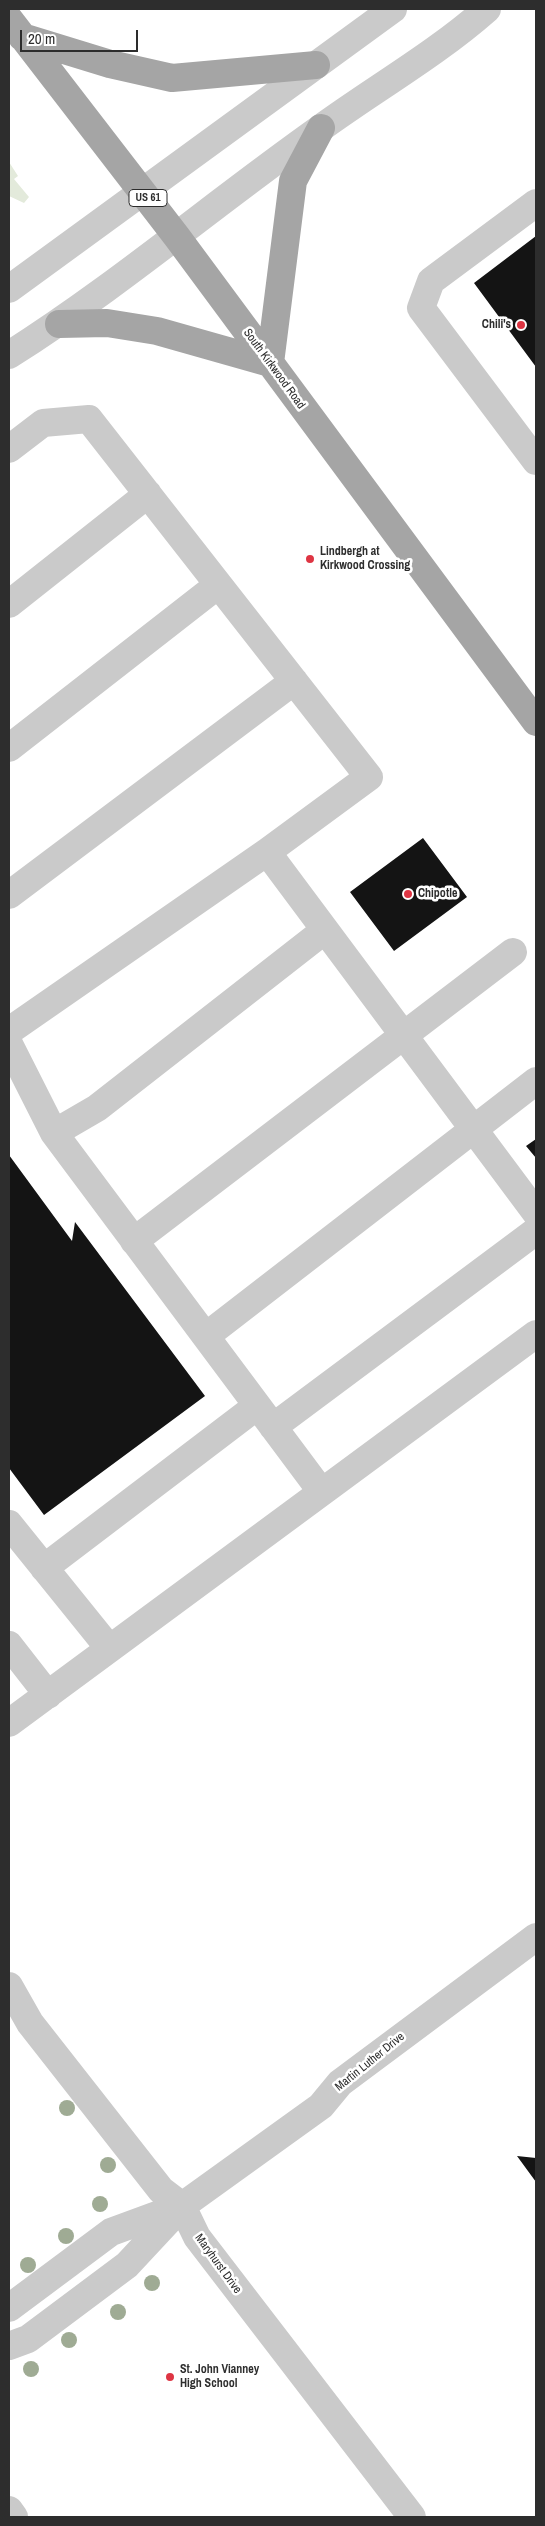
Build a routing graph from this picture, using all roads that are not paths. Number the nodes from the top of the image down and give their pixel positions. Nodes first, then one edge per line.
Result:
1 (393, 9) edge
2 (487, 9) edge
3 (15, 28) edge
4 (316, 65) junction
5 (321, 128) junction
6 (142, 191) junction
7 (536, 203) edge
8 (177, 237) junction
9 (9, 289) edge
10 (58, 324) junction
11 (9, 355) edge
12 (270, 363) junction
13 (9, 449) edge
14 (536, 461) edge
15 (148, 494) junction
16 (218, 585) junction
17 (9, 604) edge
18 (294, 681) junction
19 (536, 722) edge
20 (9, 748) edge
21 (267, 852) junction
22 (9, 895) edge
23 (325, 930) junction
24 (513, 952) dead end
25 (9, 1031) edge
26 (403, 1035) junction
27 (9, 1044) edge
28 (536, 1080) edge
29 (473, 1128) junction
30 (54, 1133) junction
31 (536, 1213) edge
32 (536, 1232) edge
33 (134, 1241) junction
34 (536, 1334) edge
35 (206, 1336) junction
36 (257, 1406) junction
37 (273, 1427) junction
38 (321, 1491) junction
39 (9, 1524) edge
40 (44, 1568) junction
41 (9, 1645) edge
42 (109, 1648) junction
43 (48, 1694) junction
44 (9, 1723) edge
45 (536, 1937) edge
46 (9, 1986) edge
47 (182, 2206) junction
48 (9, 2308) edge
49 (9, 2346) edge
50 (9, 2510) edge
51 (14, 2517) edge
52 (412, 2517) edge

1 - 4 street
2 - 5 street
3 - 4 main road
3 - 6 main road, South Kirkwood Road / US 61
4 - 6 street
5 - 8 street
5 - 12 main road
6 - 8 main road, South Kirkwood Road / US 61
6 - 9 street
7 - 14 street
8 - 10 street
8 - 12 main road, South Kirkwood Road / US 61
10 - 11 street
10 - 12 main road
12 - 19 main road, South Kirkwood Road / US 61
13 - 15 street
15 - 16 street
15 - 17 street
16 - 18 street
16 - 20 street
18 - 21 street
18 - 22 street
21 - 23 street
21 - 25 street
23 - 26 street
23 - 30 street
24 - 26 street
26 - 29 street
26 - 33 street
27 - 30 street
28 - 29 street
29 - 31 street
29 - 35 street
30 - 33 street
32 - 37 street
33 - 35 street
34 - 38 street
35 - 36 street
36 - 37 street
36 - 40 street
37 - 38 street
38 - 42 street
39 - 40 street
40 - 42 street
41 - 43 street
42 - 43 street
43 - 44 street
45 - 47 street, Martin Luther Drive
46 - 47 street, Maryhurst Drive
47 - 48 street, Martin Luther Drive
47 - 49 street, Martin Luther Drive
47 - 52 street, Maryhurst Drive
50 - 51 street

